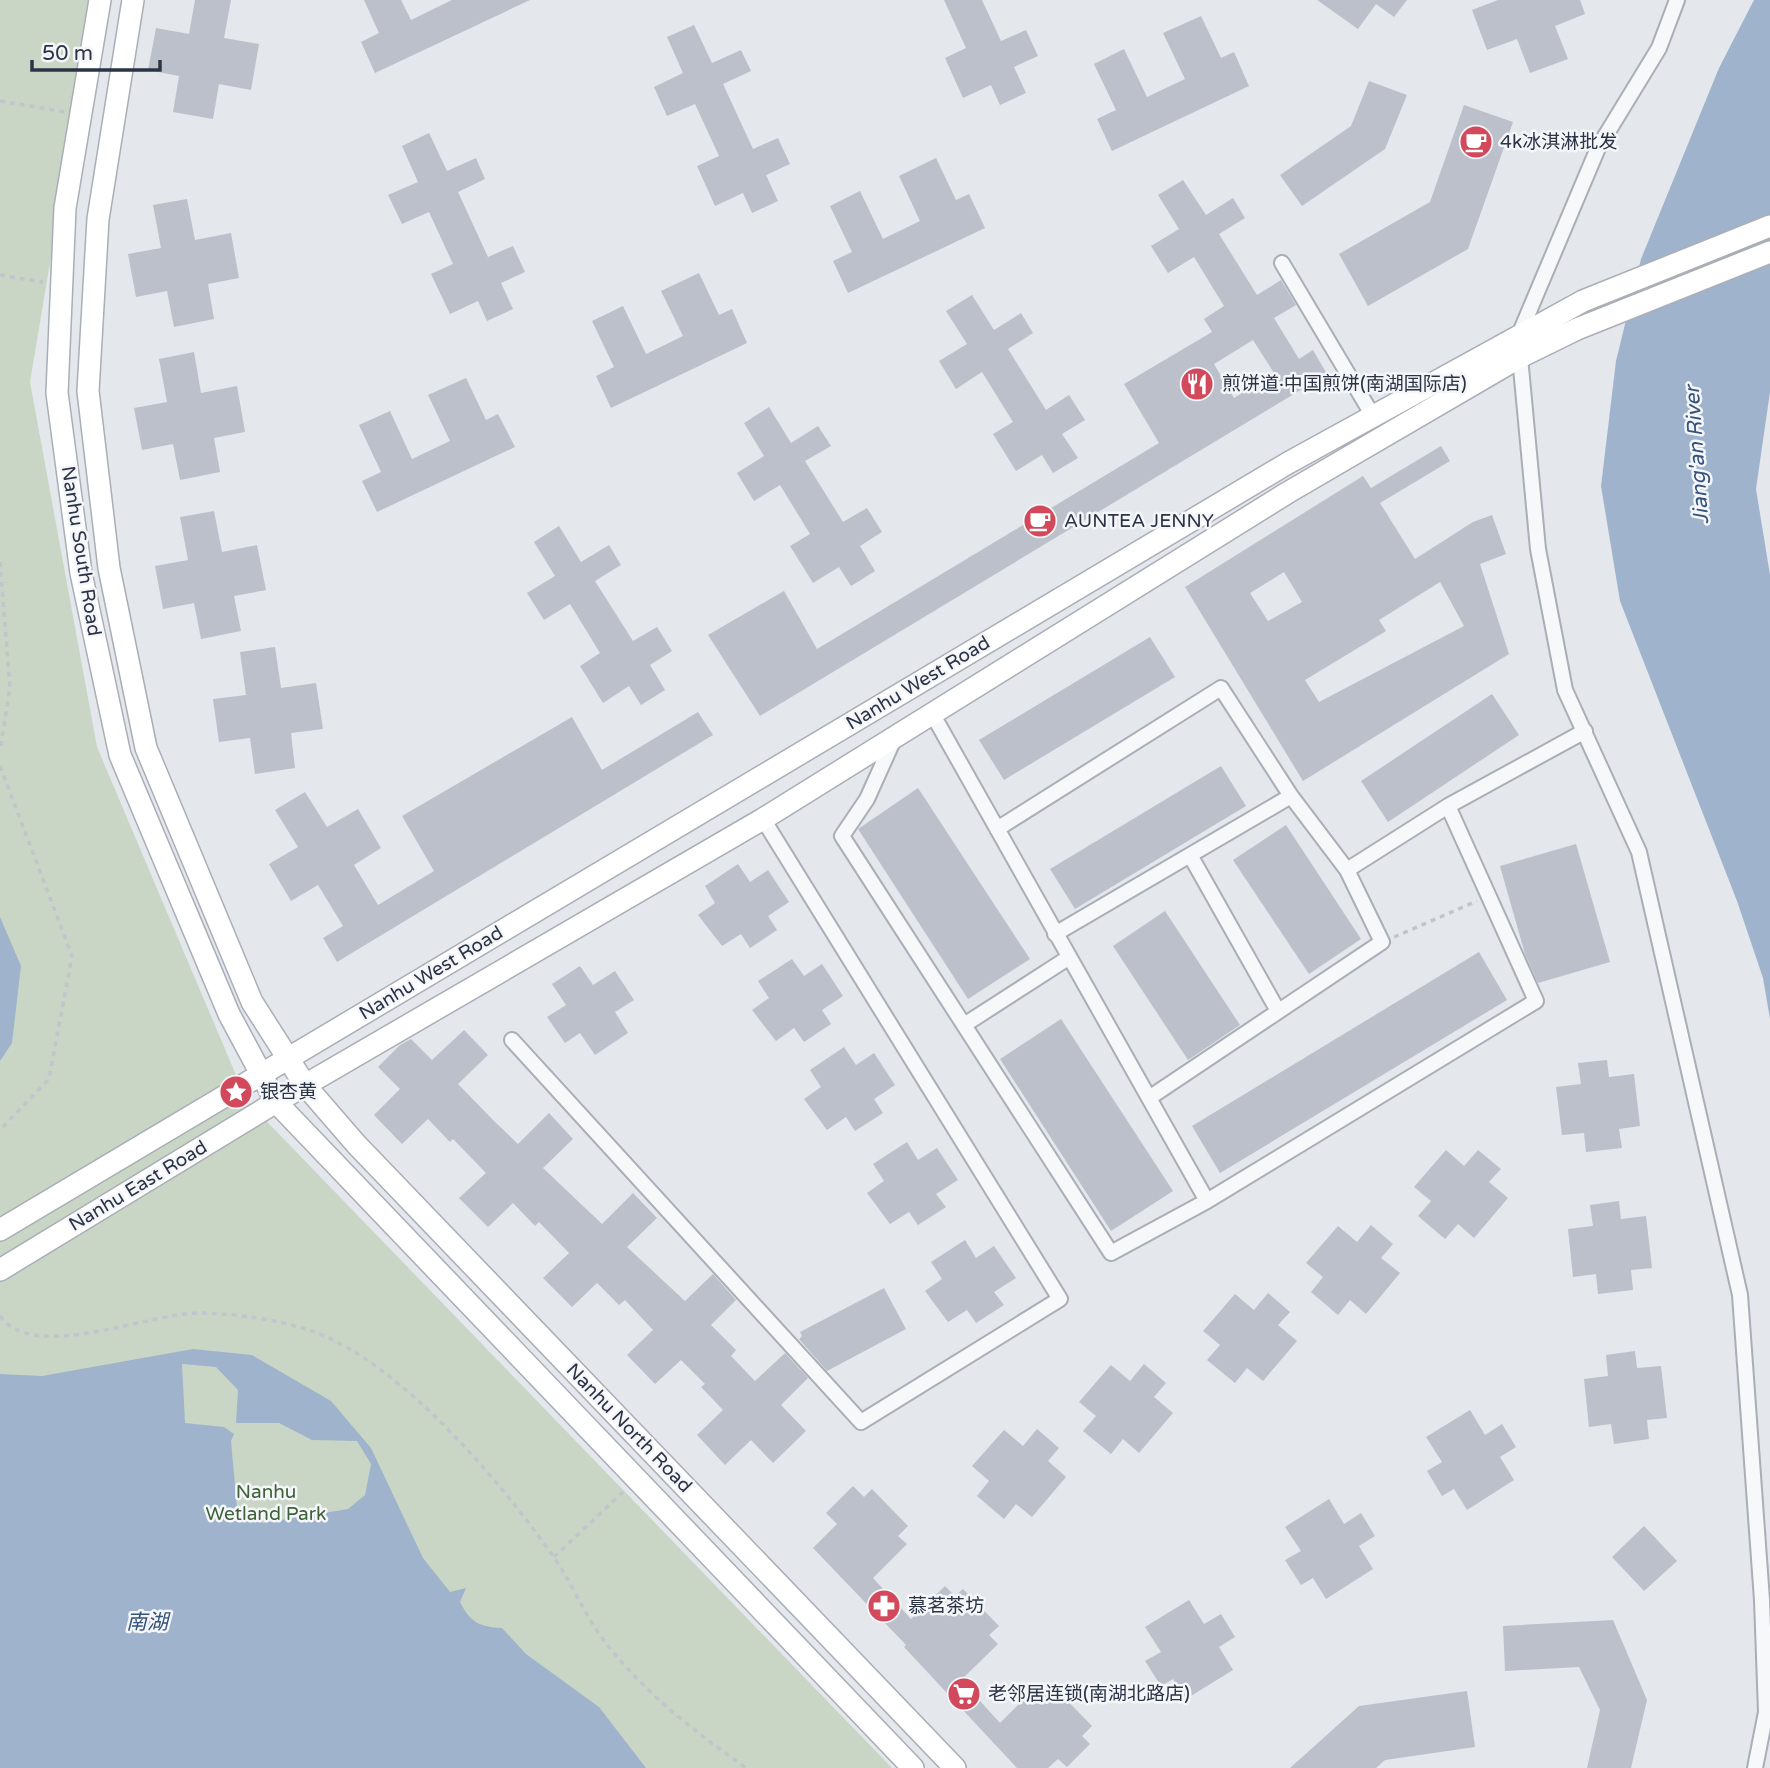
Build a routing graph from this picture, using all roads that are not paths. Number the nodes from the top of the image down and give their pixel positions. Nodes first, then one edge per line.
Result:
1 (100, 0) edge
2 (133, 0) edge
3 (1677, 0) edge
4 (1770, 226) edge
5 (1770, 252) edge
6 (1282, 263) dead end
7 (1519, 335) junction
8 (1520, 358) junction
9 (1373, 415) junction
10 (933, 715) junction
11 (1585, 731) junction
12 (894, 738) junction
13 (1291, 796) junction
14 (1448, 806) junction
15 (763, 818) junction
16 (997, 829) junction
17 (1190, 855) junction
18 (1346, 870) junction
19 (1055, 934) junction
20 (1068, 958) junction
21 (1278, 1011) junction
22 (964, 1025) junction
23 (512, 1040) dead end
24 (287, 1058) junction
25 (259, 1075) junction
26 (306, 1085) junction
27 (1149, 1098) junction
28 (276, 1102) junction
29 (1208, 1201) junction
30 (0, 1230) edge
31 (0, 1270) edge
32 (913, 1768) edge
33 (955, 1768) edge
34 (1755, 1768) edge

1 - 25 main road, Nanhu South Road
2 - 24 main road, Nanhu South Road
3 - 7 street
4 - 7 main road, Nanhu West Road
5 - 8 main road, Nanhu West Road
6 - 9 street
7 - 8 street
7 - 9 main road, Nanhu West Road
8 - 10 main road, Nanhu West Road
8 - 11 street
9 - 24 main road, Nanhu West Road
10 - 12 main road, Nanhu West Road
10 - 16 street
11 - 14 street
11 - 34 street
12 - 15 main road, Nanhu West Road
12 - 22 street
13 - 16 street
13 - 17 street
13 - 18 street
14 - 18 street
14 - 29 street
15 - 23 street
15 - 26 main road, Nanhu West Road
16 - 19 street
17 - 19 street
17 - 21 street
18 - 21 street
19 - 20 street
20 - 22 street
20 - 27 street
21 - 27 street
22 - 29 street
24 - 25 main road, Nanhu West Road
24 - 26 main road, Nanhu South Road
25 - 28 main road, Nanhu South Road
25 - 30 main road, Nanhu East Road
26 - 28 main road, Nanhu West Road
26 - 33 main road, Nanhu North Road
27 - 29 street
28 - 31 main road, Nanhu East Road
28 - 32 main road, Nanhu North Road

